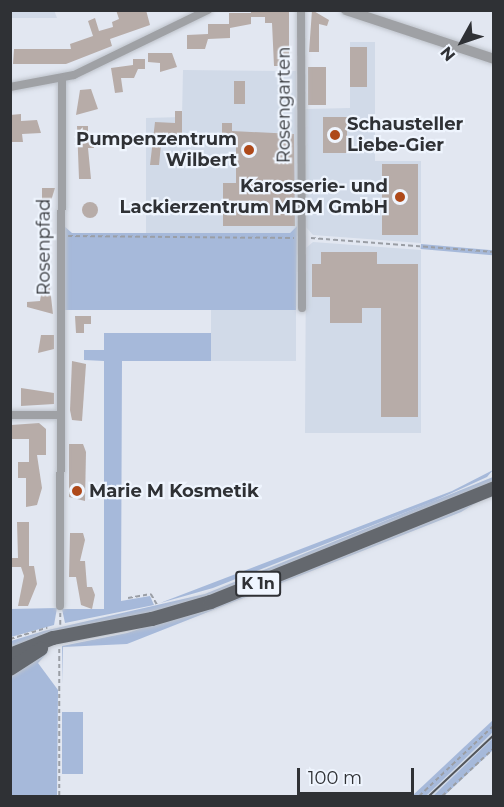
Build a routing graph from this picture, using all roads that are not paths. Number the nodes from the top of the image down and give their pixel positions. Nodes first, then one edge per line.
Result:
1 (208, 10) edge
2 (301, 10) edge
3 (346, 10) edge
4 (494, 59) edge
5 (62, 80) junction
6 (10, 87) edge
7 (302, 308) dead end
8 (10, 415) edge
9 (61, 415) junction
10 (494, 488) edge
11 (60, 606) road end
12 (138, 622) junction
13 (11, 649) edge
14 (10, 669) edge

1 - 5 street
2 - 7 street, Rosengarten
3 - 4 street
5 - 6 street
5 - 9 street, Rosenpfad
8 - 9 street
9 - 11 street, Rosenpfad
10 - 12 main road, K 1n
12 - 13 main road, K 1n
12 - 14 main road, K 1n

